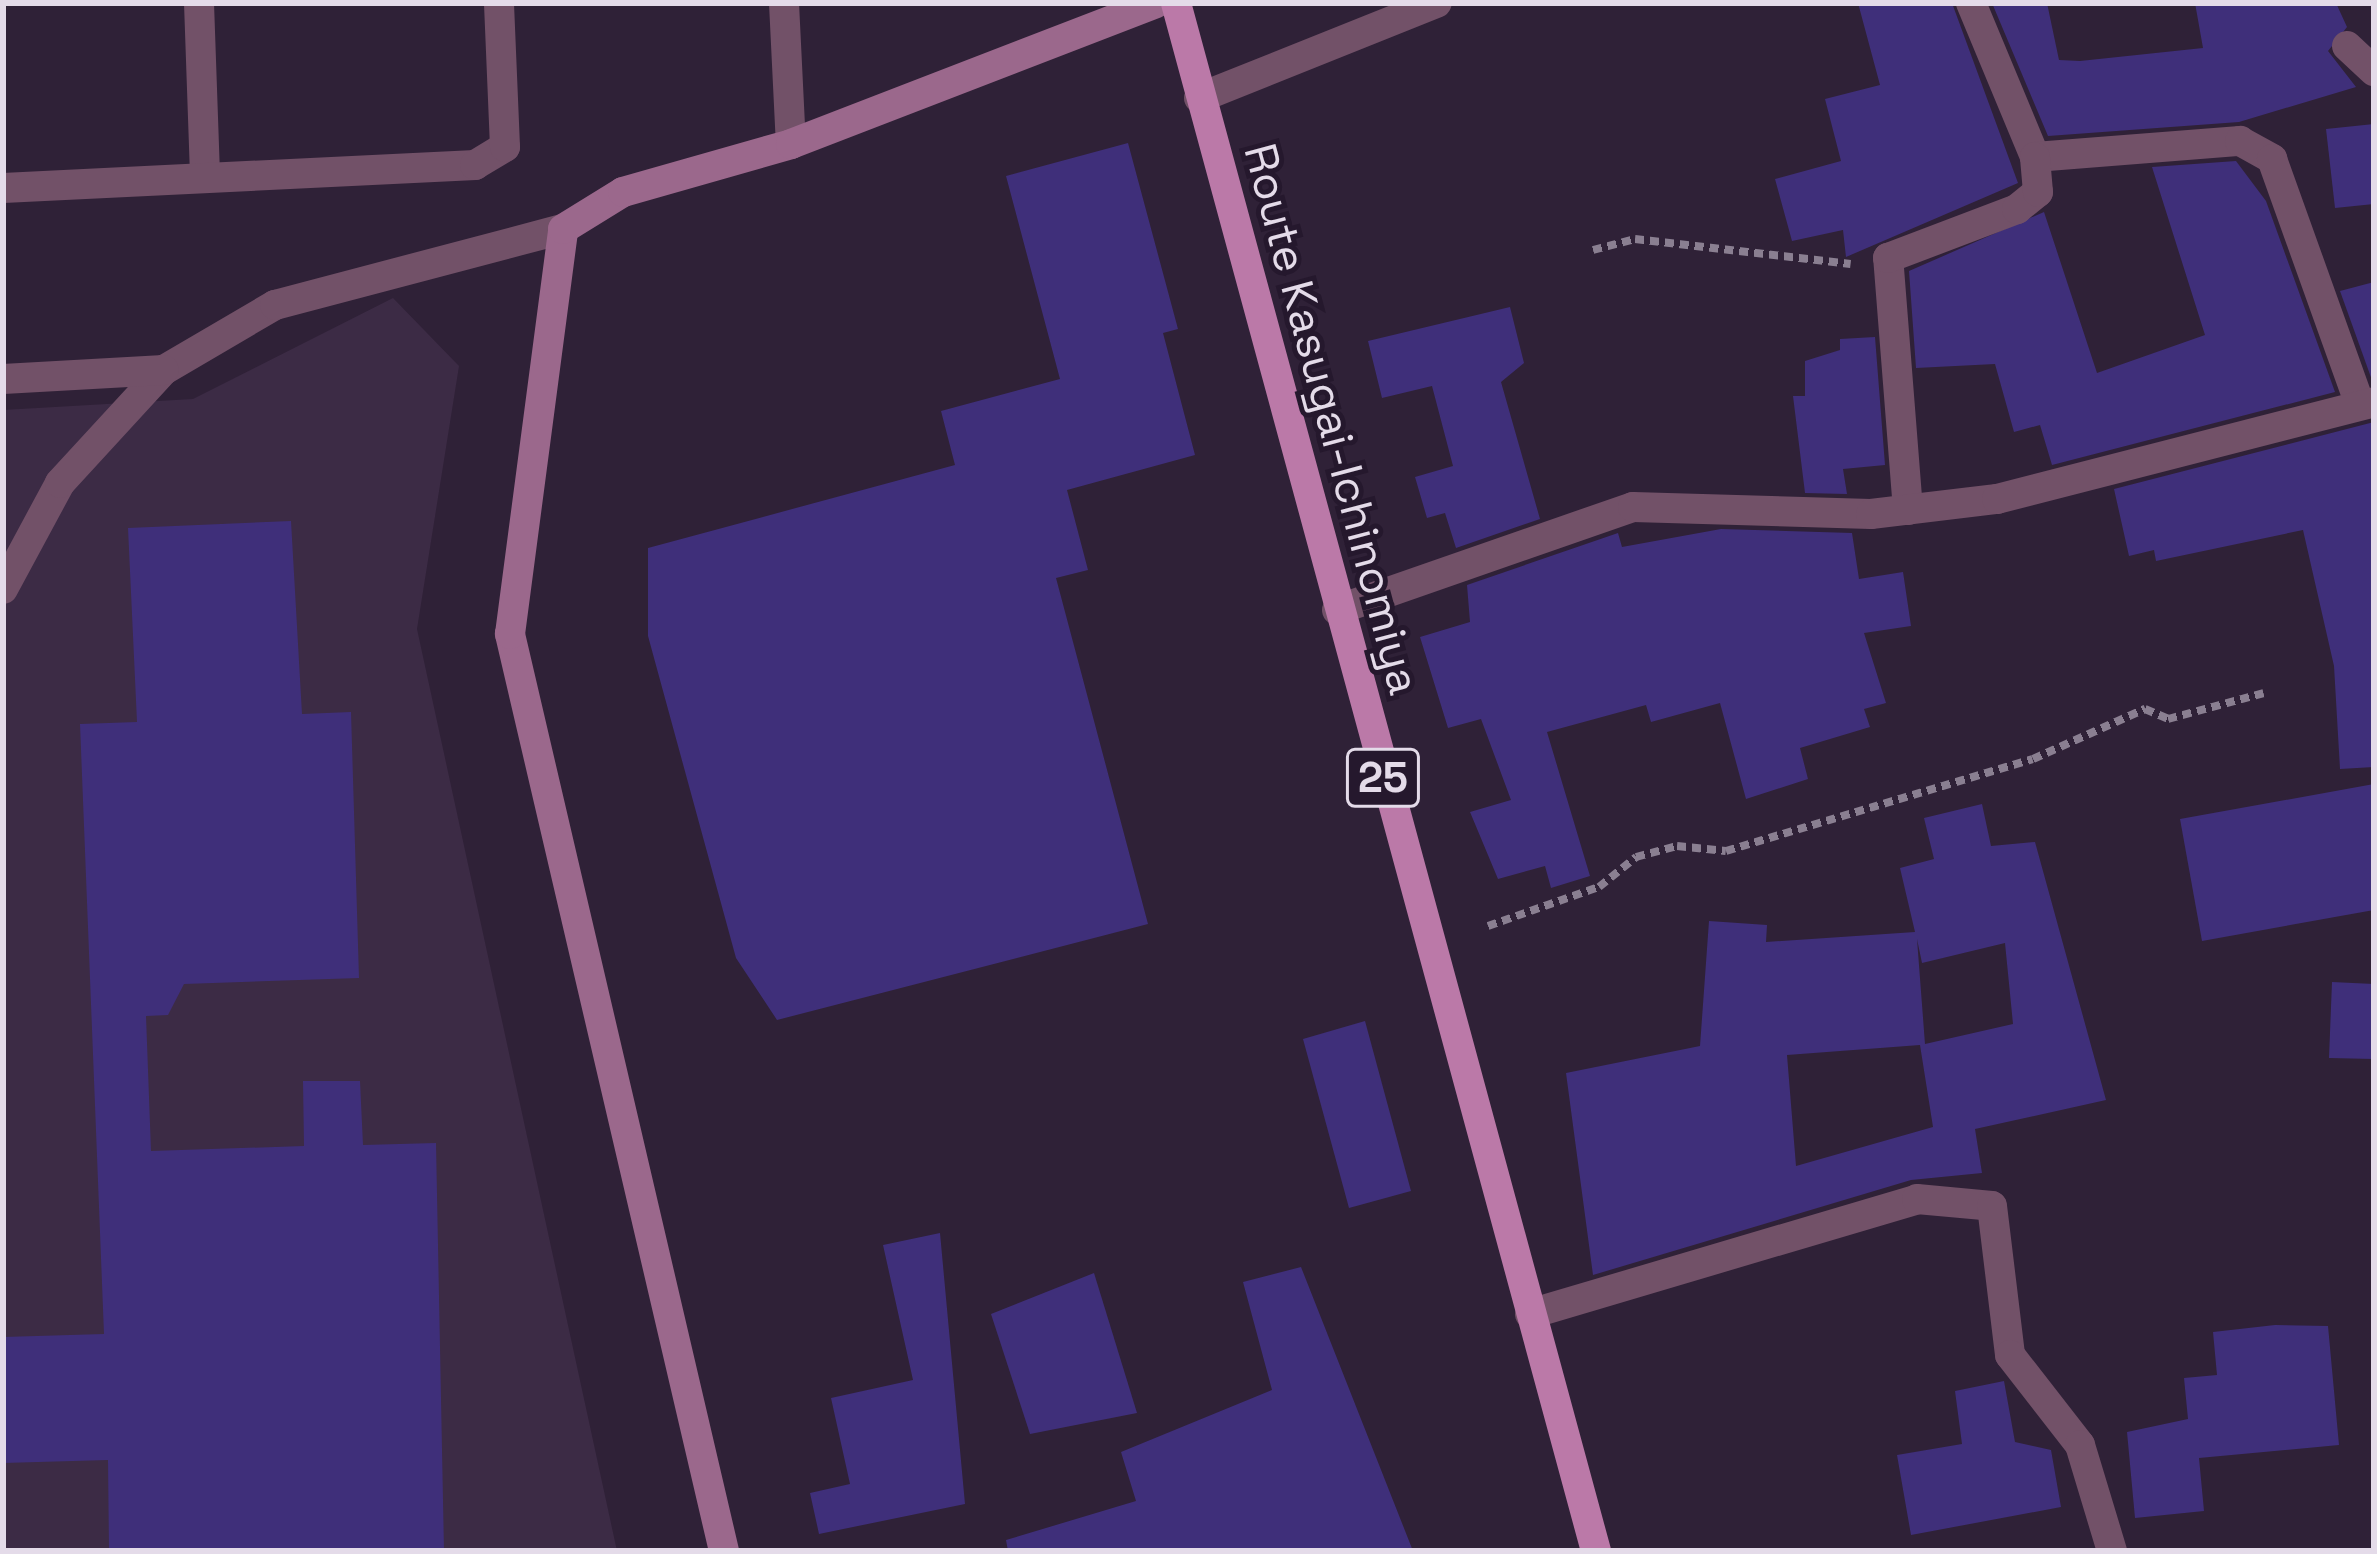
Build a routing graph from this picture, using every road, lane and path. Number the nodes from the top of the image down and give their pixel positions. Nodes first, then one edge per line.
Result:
1 (199, 3) edge
2 (499, 3) edge
3 (784, 3) edge
4 (1156, 3) edge
5 (1175, 3) edge
6 (1437, 3) edge
7 (1971, 3) edge
8 (2348, 46) dead end
9 (2374, 71) edge
10 (1199, 98) junction
11 (791, 144) junction
12 (2036, 157) junction
13 (205, 172) junction
14 (3, 188) edge
15 (563, 230) junction
16 (1593, 250) dead end
17 (1888, 258) junction
18 (164, 370) junction
19 (3, 379) edge
20 (2367, 404) edge
21 (1908, 510) junction
22 (3, 589) edge
23 (1337, 610) junction
24 (2264, 693) dead end
25 (1488, 926) dead end
26 (1530, 1314) junction
27 (724, 1551) edge
28 (1595, 1551) edge
29 (2112, 1551) edge

1 - 13 street
2 - 13 street
3 - 11 street
4 - 11 street
5 - 10 main road, Route Kasugai-Ichinomiya / 25
6 - 10 street
7 - 12 street
8 - 9 street
10 - 23 main road, Route Kasugai-Ichinomiya / 25
11 - 15 street
12 - 17 street
12 - 20 street
13 - 14 street
15 - 18 street
15 - 27 street
16 - 17 path
17 - 21 street
18 - 19 street
18 - 22 street
20 - 21 street
21 - 23 street
23 - 26 main road, Route Kasugai-Ichinomiya / 25
24 - 25 path
26 - 28 main road, Route Kasugai-Ichinomiya / 25
26 - 29 street

